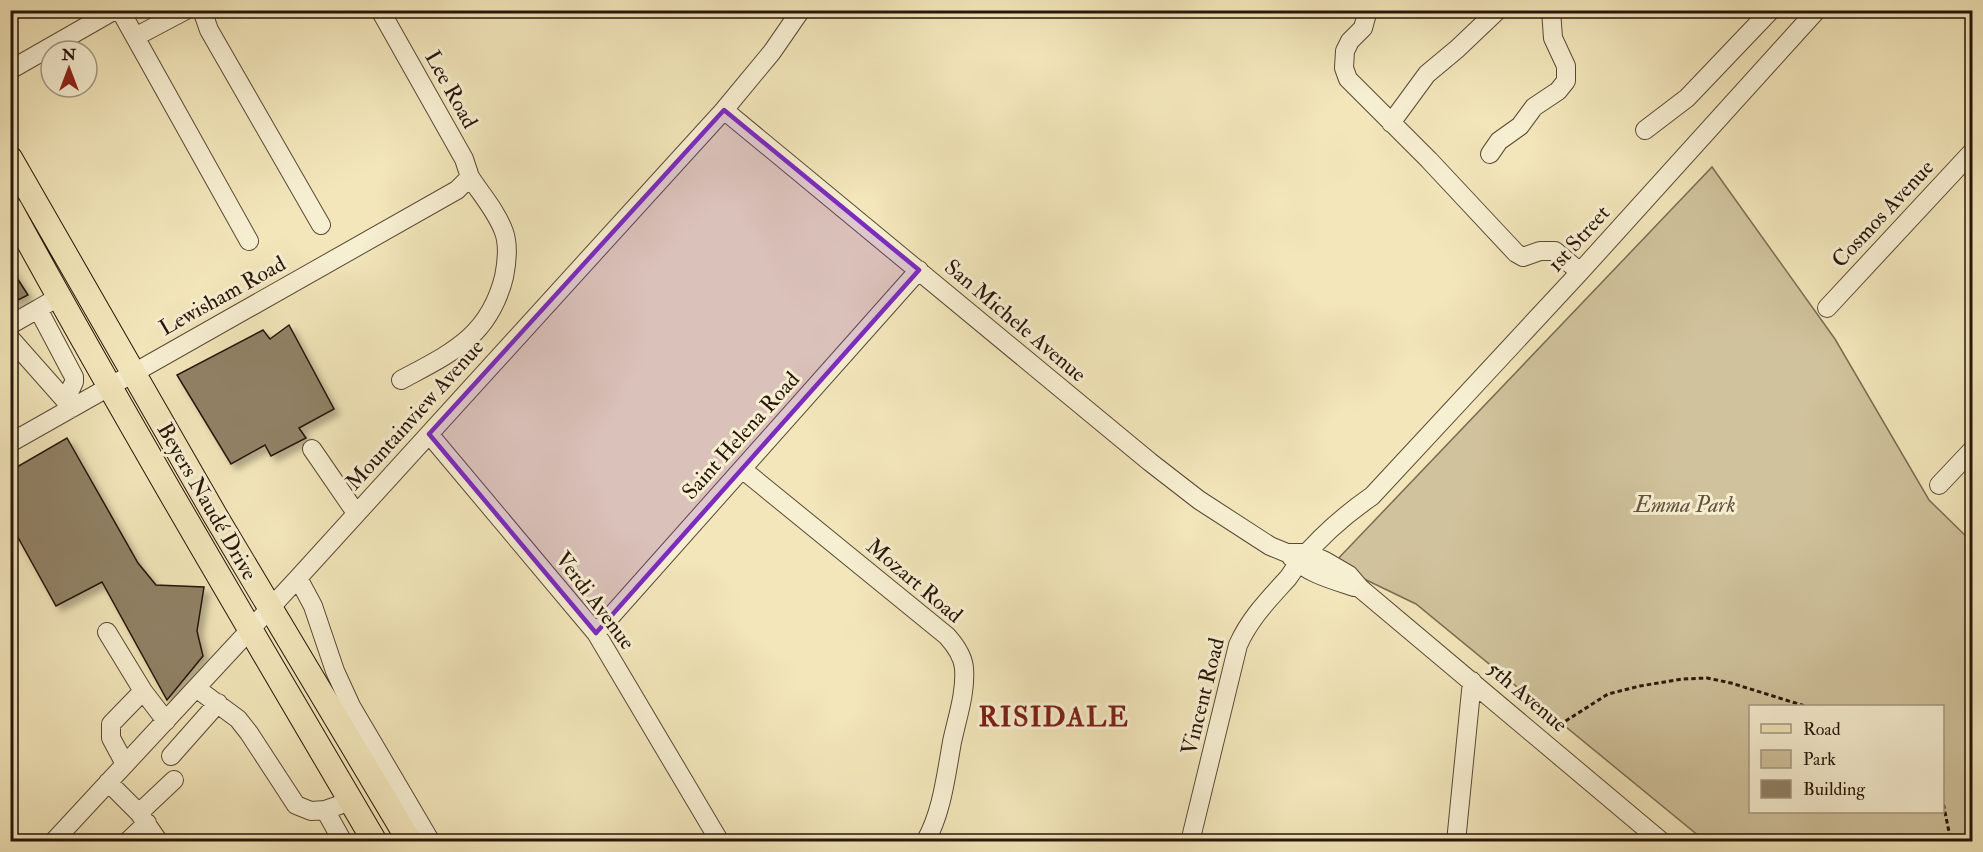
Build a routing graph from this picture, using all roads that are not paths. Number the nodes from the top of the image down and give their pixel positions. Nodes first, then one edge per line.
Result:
1 (115, 10) edge
2 (120, 10) edge
3 (186, 10) edge
4 (202, 10) edge
5 (380, 10) edge
6 (801, 10) edge
7 (1368, 10) edge
8 (1498, 10) edge
9 (1551, 10) edge
10 (1771, 10) edge
11 (1817, 10) edge
12 (135, 37) junction
13 (10, 70) edge
14 (723, 110) junction
15 (1391, 123) junction
16 (1645, 130) dead end
17 (1972, 152) edge
18 (1490, 154) dead end
19 (10, 158) edge
20 (464, 183) junction
21 (14, 218) edge
22 (321, 225) dead end
23 (249, 241) dead end
24 (919, 270) junction
25 (1580, 272) junction
26 (60, 296) junction
27 (1827, 308) dead end
28 (38, 309) junction
29 (10, 325) edge
30 (10, 338) edge
31 (133, 372) junction
32 (401, 380) dead end
33 (109, 387) junction
34 (68, 404) junction
35 (429, 434) junction
36 (10, 442) edge
37 (312, 449) dead end
38 (1970, 460) edge
39 (742, 469) junction
40 (1939, 485) dead end
41 (356, 513) junction
42 (1301, 562) junction
43 (298, 578) junction
44 (1361, 589) joint
45 (270, 607) junction
46 (249, 630) junction
47 (107, 632) dead end
48 (596, 633) junction
49 (1472, 681) junction
50 (196, 688) junction
51 (142, 691) junction
52 (218, 703) junction
53 (166, 721) junction
54 (171, 756) dead end
55 (125, 764) junction
56 (174, 780) dead end
57 (108, 782) junction
58 (351, 801) junction
59 (325, 810) junction
60 (143, 818) junction
61 (53, 842) edge
62 (128, 842) edge
63 (159, 842) edge
64 (343, 842) edge
65 (375, 842) edge
66 (410, 842) edge
67 (431, 842) edge
68 (720, 842) edge
69 (925, 842) edge
70 (1190, 842) edge
71 (1456, 842) edge
72 (1662, 842) edge

1 - 13 street
2 - 12 street
3 - 12 street
4 - 22 street
5 - 20 street, Lee Road
6 - 14 street, Mountainview Avenue
7 - 15 street
8 - 15 street
9 - 18 street
10 - 16 street
11 - 25 street, 1st Street
12 - 23 street
14 - 24 street, San Michele Avenue
14 - 35 street, Mountainview Avenue
15 - 25 street
17 - 27 street, Cosmos Avenue
19 - 31 main road, Beyers Naudé Drive
20 - 31 street, Lewisham Road
20 - 32 street, Lee Road
21 - 26 main road, Beyers Naudé Drive
24 - 39 street, Saint Helena Road
24 - 42 street, San Michele Avenue
25 - 42 street, 1st Street
26 - 28 street
26 - 33 main road, Beyers Naudé Drive
28 - 29 street
28 - 34 street
30 - 34 street
31 - 33 street, Lewisham Road
31 - 45 main road, Beyers Naudé Drive
33 - 34 street, Lewisham Road
33 - 46 main road, Beyers Naudé Drive
34 - 36 street, Lewisham Road
35 - 41 street, Mountainview Avenue
35 - 48 street, Verdi Avenue
37 - 41 street
38 - 40 street
39 - 48 street, Saint Helena Road
39 - 69 street, Mozart Road
41 - 43 street, Mountainview Avenue
42 - 44 street, San Michele Avenue
42 - 70 street, Vincent Road
43 - 45 street, Mountainview Avenue
43 - 67 street
44 - 49 street, 5th Avenue
45 - 46 street, Mountainview Avenue
45 - 66 main road, Beyers Naudé Drive
46 - 50 street, Mountainview Avenue
46 - 58 main road, Beyers Naudé Drive
47 - 51 street
48 - 68 street, Verdi Avenue
49 - 71 street
49 - 72 street, 5th Avenue
50 - 52 street
50 - 53 street, Mountainview Avenue
51 - 53 street
51 - 55 street
52 - 54 street
52 - 59 street
53 - 55 street, Mountainview Avenue
55 - 57 street, Mountainview Avenue
56 - 60 street
57 - 60 street
57 - 61 street, Mountainview Avenue
58 - 59 street
58 - 65 main road, Beyers Naudé Drive
59 - 64 street
60 - 62 street
60 - 63 street

